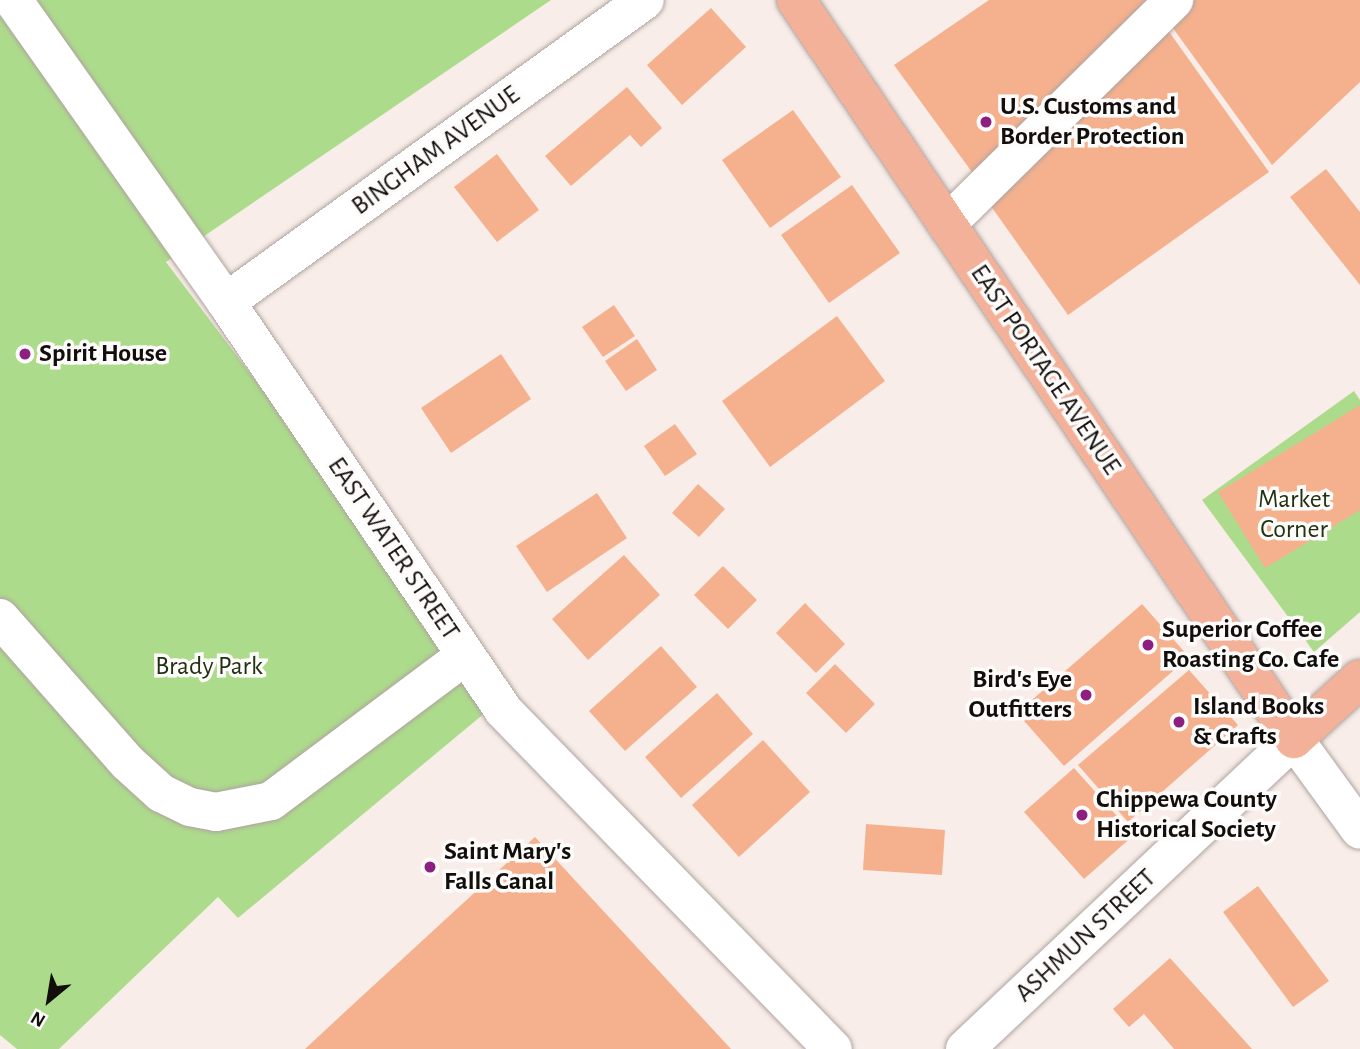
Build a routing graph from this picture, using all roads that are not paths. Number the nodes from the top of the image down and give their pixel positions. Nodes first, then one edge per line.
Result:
1 (13, 0) edge
2 (645, 0) edge
3 (796, 0) edge
4 (1174, 0) edge
5 (947, 224) junction
6 (226, 302) junction
7 (0, 618) edge
8 (465, 656) junction
9 (1360, 679) edge
10 (1294, 739) junction
11 (1360, 830) edge
12 (833, 1049) edge
13 (965, 1049) edge

1 - 6 street, EAST WATER STREET
2 - 6 street, BINGHAM AVENUE
3 - 5 main road, EAST PORTAGE AVENUE
4 - 5 street
5 - 10 main road, EAST PORTAGE AVENUE
6 - 8 street, EAST WATER STREET
7 - 8 street
8 - 12 street, EAST WATER STREET
9 - 10 main road, ASHMUN STREET
10 - 11 street
10 - 13 street, ASHMUN STREET

